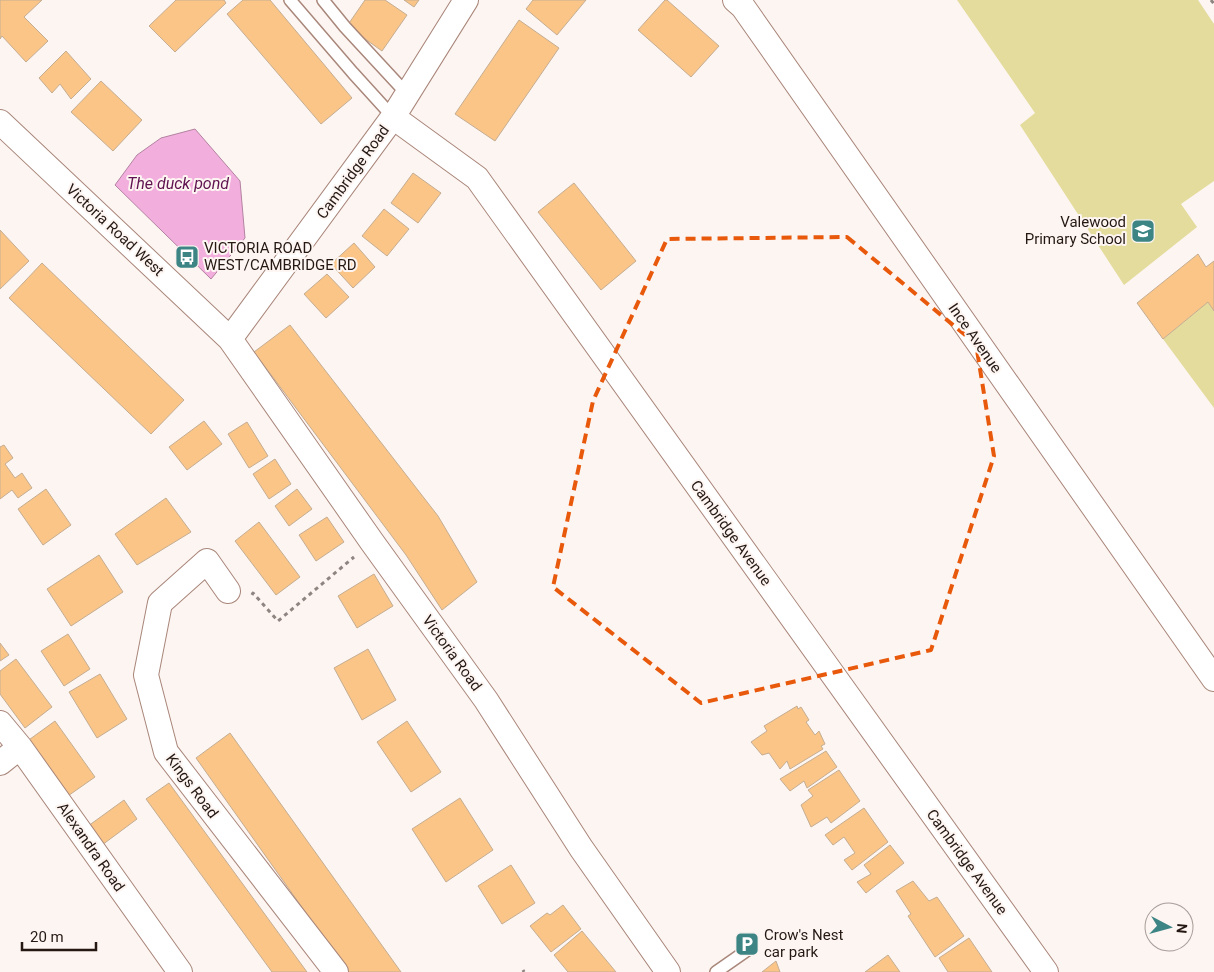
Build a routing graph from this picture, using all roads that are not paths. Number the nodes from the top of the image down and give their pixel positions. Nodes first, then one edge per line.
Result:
1 (290, 0) edge
2 (323, 0) edge
3 (466, 0) edge
4 (735, 0) edge
5 (407, 94) junction
6 (393, 117) junction
7 (0, 122) edge
8 (230, 338) junction
9 (228, 591) road end
10 (1214, 679) edge
11 (0, 723) edge
12 (20, 747) junction
13 (0, 763) edge
14 (749, 948) dead end
15 (180, 972) edge
16 (336, 972) edge
17 (668, 972) edge
18 (716, 972) edge
19 (1046, 972) edge

1 - 6 lane
2 - 5 lane
3 - 5 street, Cambridge Road
4 - 10 street, Ince Avenue
5 - 6 street, Cambridge Road
6 - 8 street, Cambridge Road
6 - 19 street, Cambridge Avenue
7 - 8 street, Victoria Road West
8 - 17 street, Victoria Road
9 - 16 street, Kings Road
11 - 12 street, Alexandra Road
12 - 13 street
12 - 15 street, Alexandra Road
14 - 18 lane

